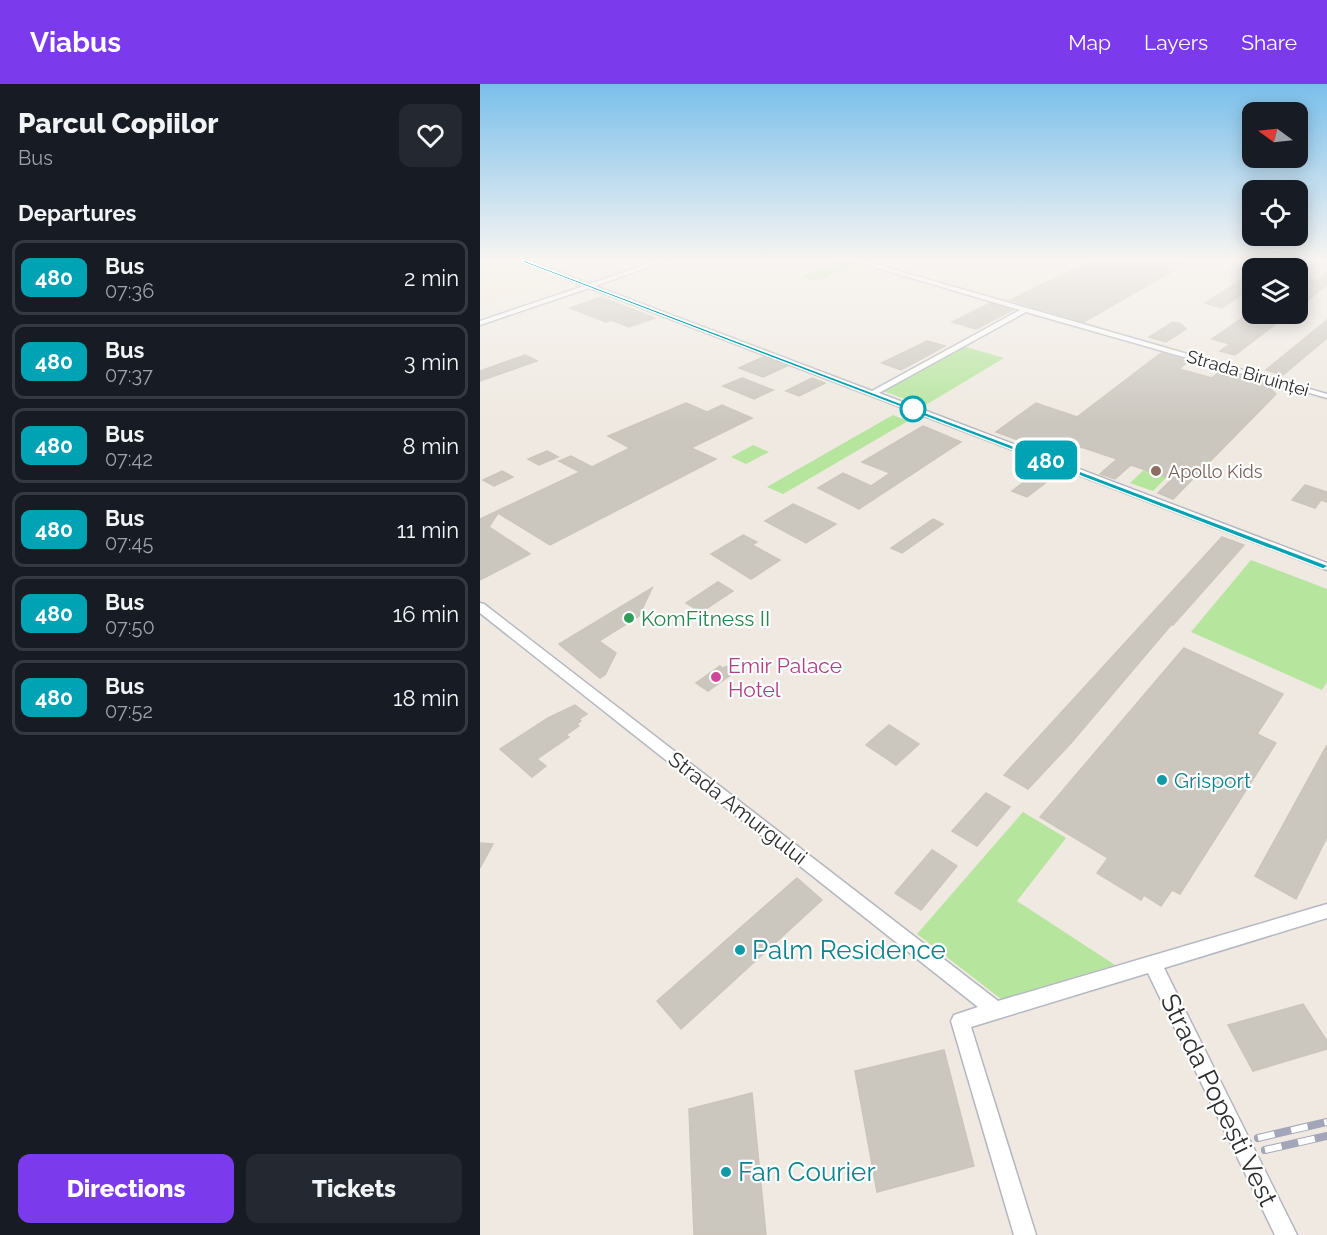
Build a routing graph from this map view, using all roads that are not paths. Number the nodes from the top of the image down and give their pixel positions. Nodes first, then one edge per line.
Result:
1 (504, 315) edge
2 (664, 315) edge
3 (1016, 315) edge
4 (1046, 315) edge
5 (480, 323) edge
6 (872, 394) junction
7 (1327, 396) edge
8 (1327, 567) edge
9 (480, 607) edge
10 (1327, 911) edge
11 (1153, 964) junction
12 (996, 1010) junction
13 (1025, 1235) edge
14 (1286, 1235) edge

1 - 5 street
2 - 6 street
3 - 6 street
4 - 7 street, Strada Biruinței
6 - 8 street
9 - 12 street, Strada Amurgului
10 - 11 street
11 - 12 street
11 - 14 street, Strada Popești Vest
12 - 13 street

